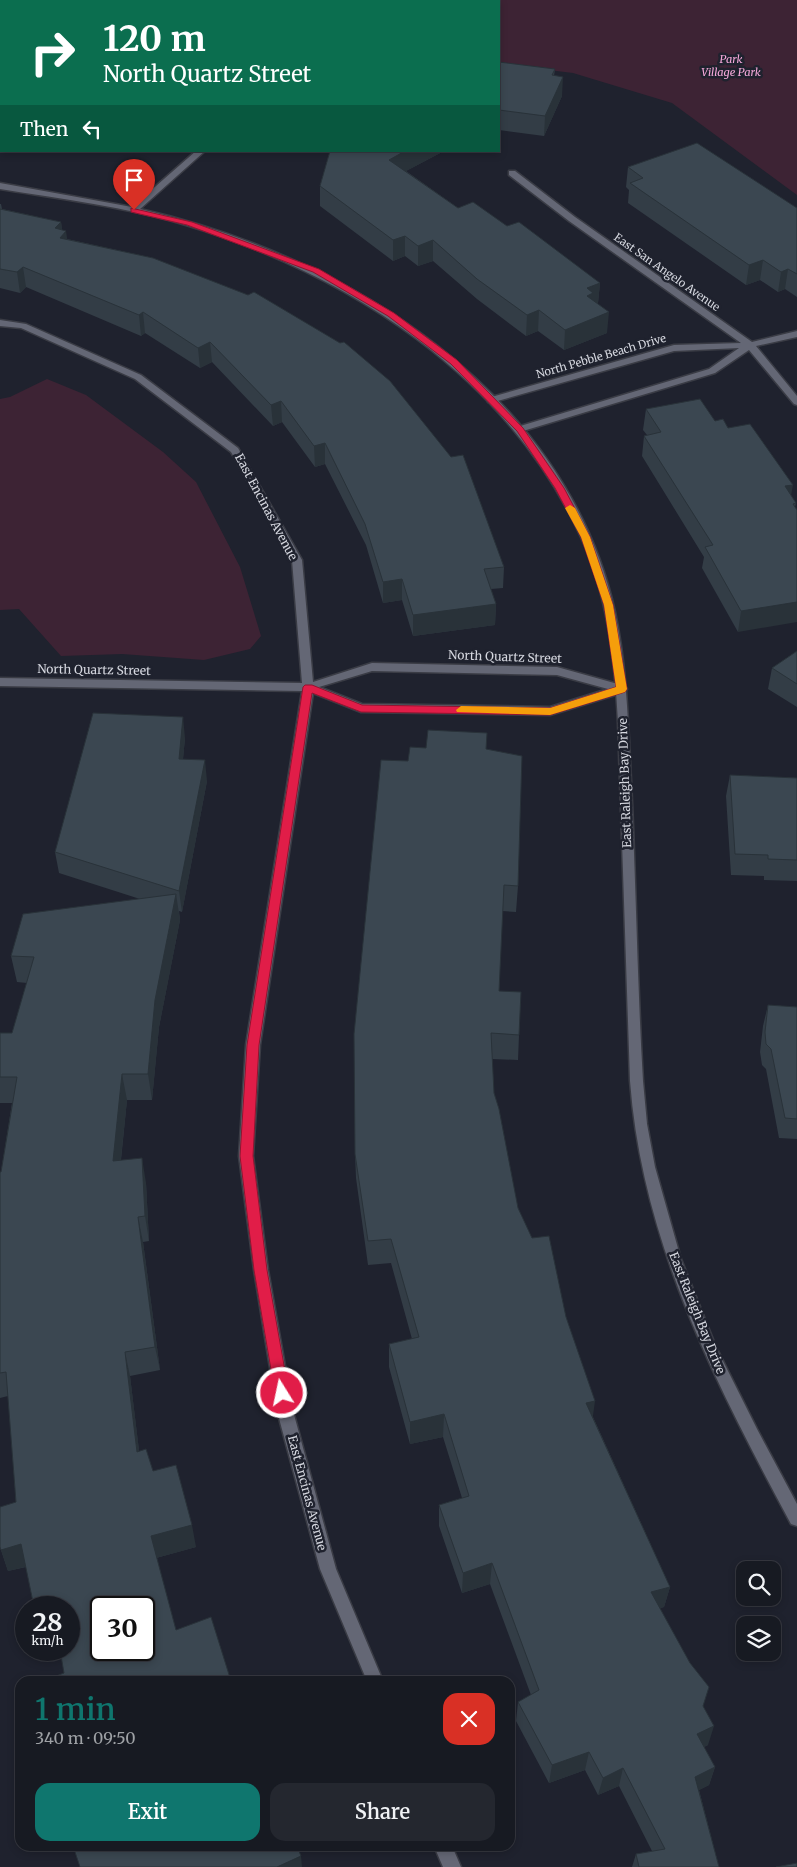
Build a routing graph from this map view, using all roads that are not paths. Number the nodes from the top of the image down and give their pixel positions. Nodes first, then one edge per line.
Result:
1 (200, 152) edge
2 (512, 173) dead end
3 (0, 186) edge
4 (134, 210) junction
5 (0, 323) edge
6 (797, 334) edge
7 (750, 345) junction
8 (491, 400) junction
9 (797, 402) edge
10 (520, 430) junction
11 (0, 682) edge
12 (308, 687) junction
13 (622, 689) junction
14 (797, 1519) edge
15 (373, 1676) edge
16 (445, 1851) edge
17 (452, 1867) edge

1 - 4 street
2 - 7 street, East San Angelo Avenue
3 - 4 street, East Raleigh Bay Drive
4 - 8 street, East Raleigh Bay Drive
5 - 12 street, East Encinas Avenue
6 - 7 street, North Pebble Beach Drive
7 - 8 street, North Pebble Beach Drive
7 - 9 street, East San Angelo Avenue
7 - 10 street, North Pebble Beach Drive
8 - 10 street, East Raleigh Bay Drive
10 - 13 street, East Raleigh Bay Drive
11 - 12 street, North Quartz Street
12 - 13 street, North Quartz Street
12 - 13 street, North Quartz Street
12 - 15 street, East Encinas Avenue
13 - 14 street, East Raleigh Bay Drive
16 - 17 street

